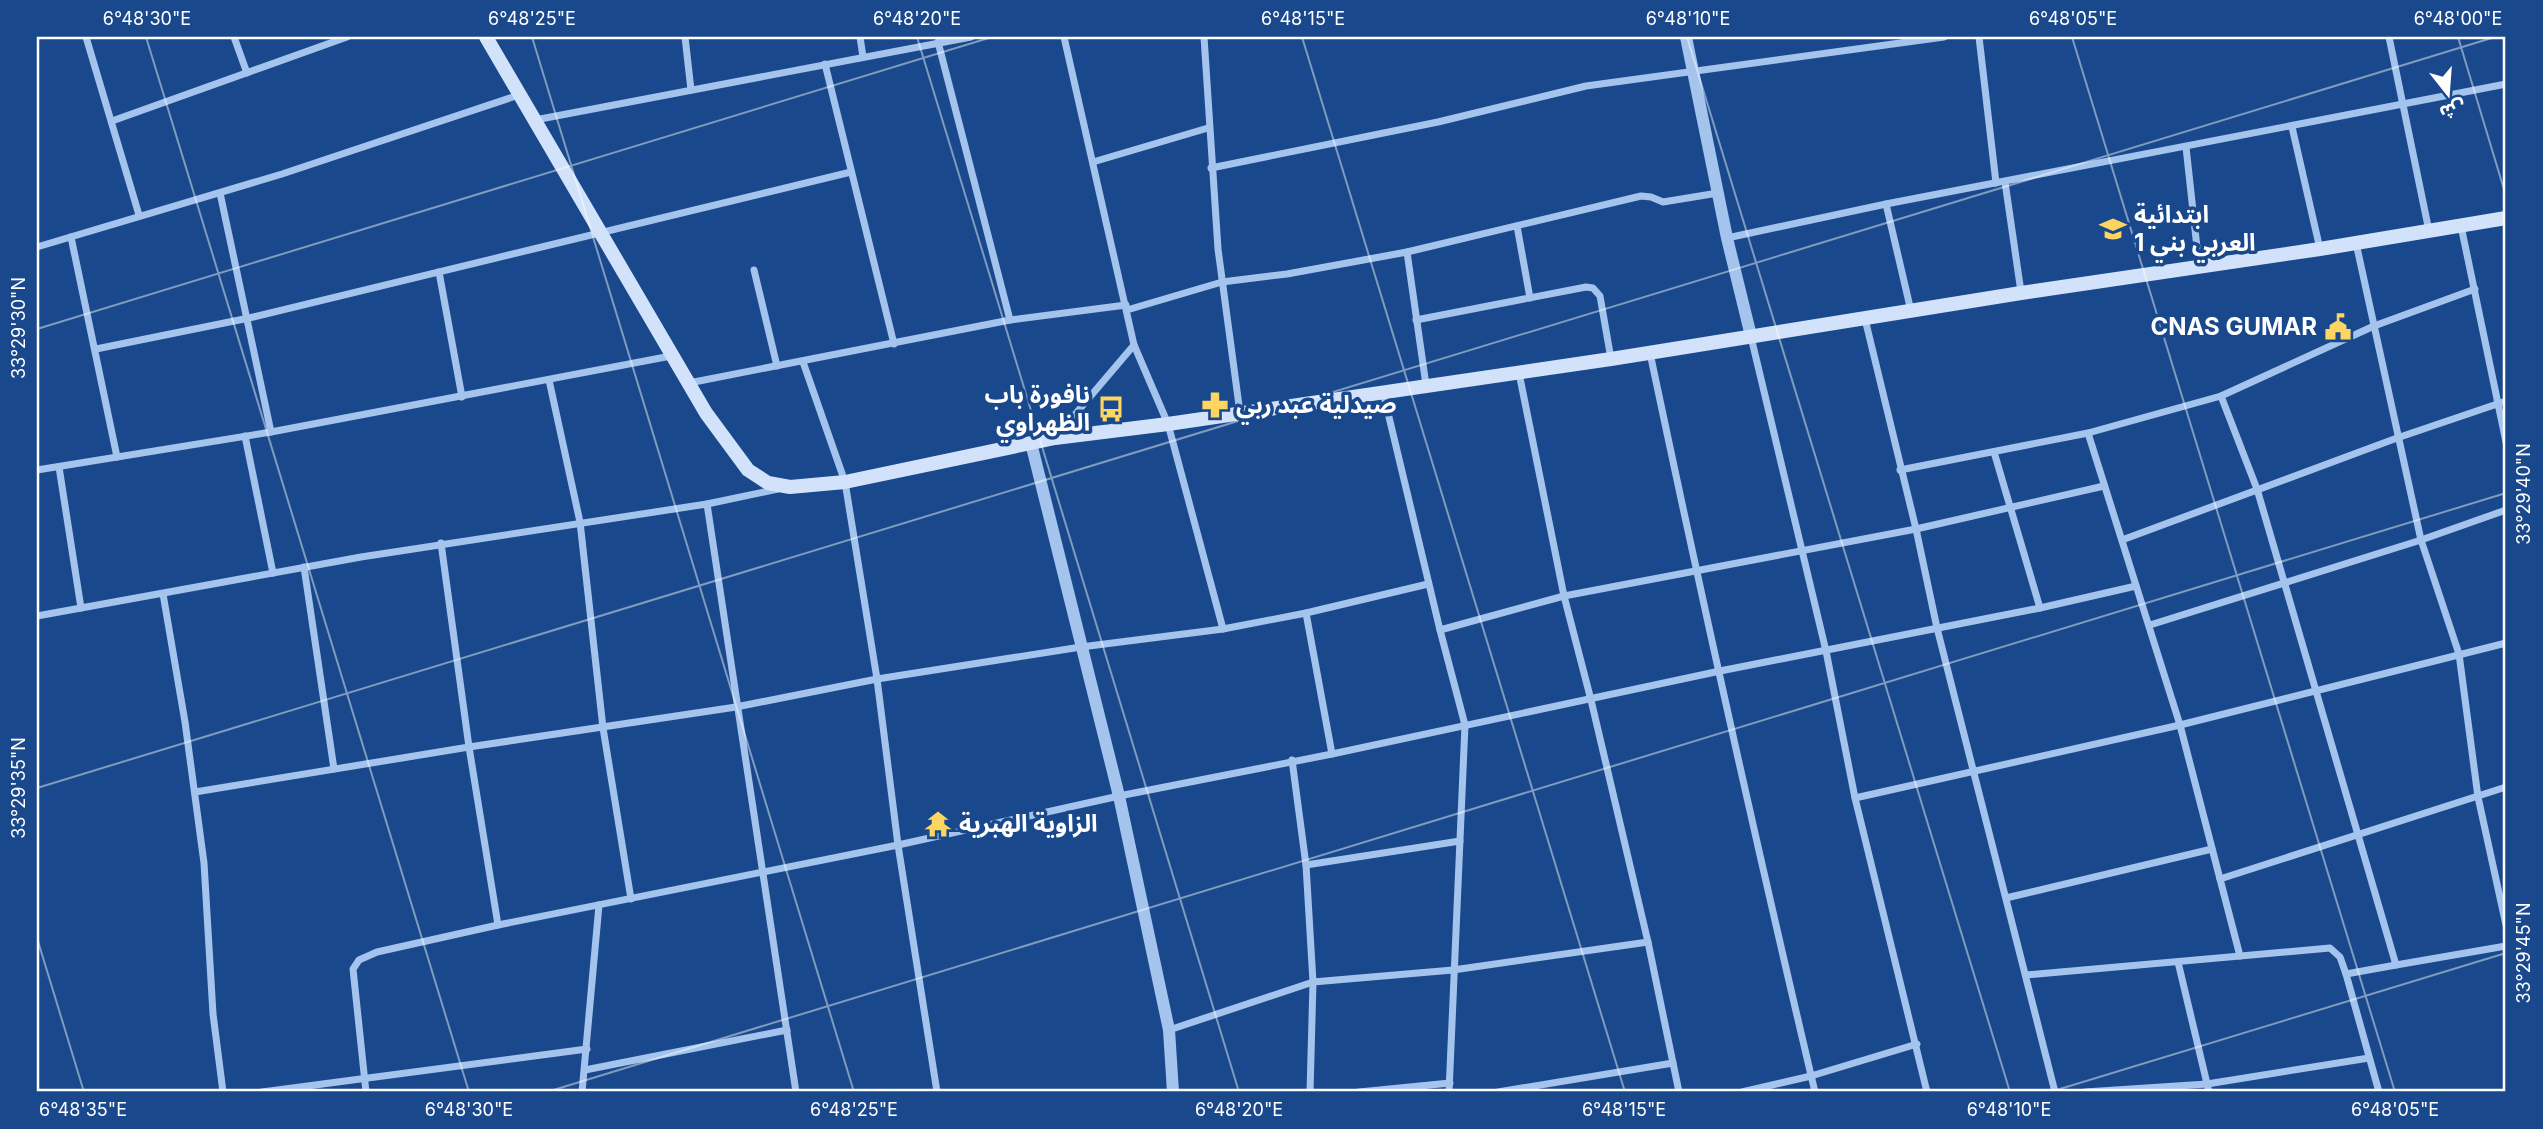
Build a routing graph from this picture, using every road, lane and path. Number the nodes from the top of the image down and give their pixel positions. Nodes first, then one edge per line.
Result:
1 (86, 37) edge
2 (234, 37) edge
3 (347, 37) edge
4 (486, 37) edge
5 (685, 37) edge
6 (860, 37) edge
7 (971, 37) edge
8 (1064, 37) edge
9 (1204, 37) edge
10 (1686, 37) edge
11 (1944, 37) edge
12 (1979, 37) edge
13 (2389, 37) edge
14 (937, 41) junction
15 (863, 57) junction
16 (825, 64) junction
17 (247, 73) junction
18 (1693, 73) junction
19 (2506, 84) edge
20 (691, 90) junction
21 (519, 95) junction
22 (2402, 105) junction
23 (534, 120) junction
24 (112, 121) junction
25 (2292, 127) junction
26 (1208, 128) junction
27 (2186, 147) junction
28 (1093, 162) junction
29 (1211, 167) junction
30 (851, 172) junction
31 (2001, 182) junction
32 (220, 192) junction
33 (1718, 193) junction
34 (1886, 204) junction
35 (139, 215) junction
36 (2506, 218) edge
37 (1517, 226) junction
38 (2462, 226) junction
39 (2429, 231) junction
40 (599, 233) junction
41 (71, 237) junction
42 (1727, 238) junction
43 (2356, 243) junction
44 (37, 247) edge
45 (2320, 249) junction
46 (1407, 252) junction
47 (2199, 267) junction
48 (754, 270) dead end
49 (439, 272) junction
50 (1222, 282) junction
51 (2475, 289) junction
52 (2021, 293) junction
53 (1530, 298) junction
54 (1127, 307) junction
55 (1911, 312) junction
56 (249, 318) junction
57 (1865, 319) junction
58 (1010, 320) junction
59 (1416, 320) junction
60 (2374, 326) junction
61 (1751, 336) junction
62 (894, 344) junction
63 (1135, 345) junction
64 (96, 349) junction
65 (1650, 353) junction
66 (670, 355) junction
67 (1611, 359) junction
68 (803, 362) junction
69 (777, 366) junction
70 (1519, 373) junction
71 (549, 380) junction
72 (687, 383) junction
73 (1426, 386) junction
74 (1382, 391) junction
75 (2221, 396) junction
76 (462, 397) junction
77 (2502, 402) edge
78 (1240, 413) junction
79 (1168, 424) junction
80 (271, 432) junction
81 (2088, 433) junction
82 (245, 436) junction
83 (1055, 438) junction
84 (2397, 438) junction
85 (2506, 442) edge
86 (1031, 443) junction
87 (1994, 452) junction
88 (117, 457) junction
89 (59, 467) junction
90 (37, 470) edge
91 (1900, 470) junction
92 (845, 482) junction
93 (2104, 486) junction
94 (790, 487) junction
95 (2257, 489) junction
96 (707, 504) junction
97 (2010, 507) junction
98 (2506, 510) edge
99 (580, 522) junction
100 (1916, 528) junction
101 (2122, 540) junction
102 (2421, 540) junction
103 (441, 543) junction
104 (1803, 551) junction
105 (304, 567) junction
106 (1696, 572) junction
107 (273, 573) junction
108 (2284, 581) junction
109 (1428, 584) junction
110 (2136, 586) junction
111 (163, 594) junction
112 (1564, 596) junction
113 (81, 608) junction
114 (2040, 608) junction
115 (1306, 613) junction
116 (37, 616) edge
117 (2150, 625) junction
118 (1937, 628) junction
119 (1223, 629) junction
120 (1440, 630) junction
121 (2506, 643) edge
122 (1081, 647) junction
123 (1826, 650) junction
124 (2459, 654) junction
125 (1720, 671) junction
126 (877, 679) junction
127 (2316, 692) junction
128 (1591, 700) junction
129 (736, 707) junction
130 (1465, 725) junction
131 (2180, 725) junction
132 (603, 728) junction
133 (469, 747) junction
134 (1332, 754) junction
135 (1293, 760) junction
136 (334, 769) junction
137 (1975, 772) junction
138 (2506, 787) edge
139 (195, 792) junction
140 (1119, 796) junction
141 (2478, 797) junction
142 (1855, 798) junction
143 (2357, 835) junction
144 (1460, 841) junction
145 (898, 845) junction
146 (2212, 849) junction
147 (1306, 865) junction
148 (761, 872) junction
149 (2220, 879) junction
150 (2006, 898) junction
151 (631, 899) junction
152 (599, 905) junction
153 (498, 925) junction
154 (2506, 925) edge
155 (1648, 942) junction
156 (2506, 946) edge
157 (2240, 956) junction
158 (2178, 962) junction
159 (2396, 965) junction
160 (1453, 970) junction
161 (2346, 974) junction
162 (2026, 975) junction
163 (1313, 982) junction
164 (787, 1030) junction
165 (1169, 1030) junction
166 (1917, 1044) junction
167 (587, 1049) junction
168 (2370, 1058) junction
169 (1673, 1063) junction
170 (585, 1070) junction
171 (1811, 1076) junction
172 (364, 1078) junction
173 (1450, 1088) edge
174 (1545, 1088) edge
175 (2208, 1088) edge
176 (223, 1092) edge
177 (262, 1092) edge
178 (366, 1092) edge
179 (582, 1092) edge
180 (796, 1092) edge
181 (937, 1092) edge
182 (1173, 1092) edge
183 (1310, 1092) edge
184 (1359, 1092) edge
185 (1498, 1092) edge
186 (1679, 1092) edge
187 (1742, 1092) edge
188 (1815, 1092) edge
189 (1927, 1092) edge
190 (2055, 1092) edge
191 (2085, 1092) edge
192 (2379, 1092) edge

1 - 24 street
2 - 17 street
3 - 17 street
4 - 21 main road
5 - 20 street
6 - 15 street
7 - 14 street
8 - 28 street
9 - 26 street
10 - 18 street
11 - 18 street
12 - 31 street
13 - 22 street
14 - 15 street
14 - 58 street
15 - 16 street
16 - 20 street
16 - 30 street
17 - 24 street
18 - 29 street
18 - 33 street
19 - 22 street
20 - 23 street
21 - 23 main road
21 - 32 street
22 - 25 street
22 - 39 street
23 - 40 main road
24 - 35 street
25 - 27 street
25 - 45 street
26 - 28 street
26 - 29 street
27 - 31 street
27 - 47 street
28 - 54 street
29 - 50 street
30 - 40 street
30 - 62 street
31 - 34 street
31 - 52 street
32 - 35 street
32 - 56 street
33 - 37 street
33 - 42 street
34 - 42 street
34 - 55 street
35 - 41 street
36 - 38 main road
37 - 46 street
37 - 53 street
38 - 39 main road
38 - 51 street
39 - 43 main road
40 - 49 street
40 - 66 main road
41 - 44 street
41 - 64 street
42 - 61 street
43 - 45 main road
43 - 60 street
45 - 47 main road
46 - 50 street
46 - 59 street
47 - 52 main road
48 - 69 street
49 - 56 street
49 - 76 street
50 - 54 street
50 - 78 street
51 - 60 street
51 - 77 street
52 - 55 main road
53 - 59 street
53 - 67 street
54 - 58 street
54 - 63 street
55 - 57 main road
56 - 64 street
56 - 80 street
57 - 61 main road
57 - 91 street
58 - 62 street
59 - 73 street
60 - 75 street
60 - 84 street
61 - 65 main road
61 - 104 street
62 - 68 street
63 - 79 street
63 - 83 street
64 - 88 street
65 - 67 main road
65 - 106 street
66 - 71 street
66 - 72 main road
67 - 70 main road
68 - 69 street
68 - 92 street
69 - 72 street
70 - 73 main road
70 - 112 street
71 - 76 street
71 - 99 street
72 - 94 main road
73 - 74 main road
74 - 78 main road
74 - 109 street
75 - 81 street
75 - 95 street
76 - 80 street
77 - 84 street
77 - 85 street
78 - 79 main road
79 - 83 main road
79 - 119 street
80 - 82 street
81 - 87 street
81 - 93 street
82 - 88 street
82 - 107 street
83 - 86 main road
84 - 95 street
84 - 102 street
86 - 92 main road
86 - 122 street
87 - 91 street
87 - 97 street
88 - 89 street
89 - 90 street
89 - 113 street
91 - 100 street
92 - 94 main road
92 - 126 street
93 - 97 street
93 - 101 street
94 - 96 street
95 - 101 street
95 - 108 street
96 - 99 street
96 - 129 street
97 - 100 street
97 - 114 street
98 - 102 street
99 - 103 street
99 - 132 street
100 - 104 street
100 - 118 street
101 - 110 street
102 - 108 street
102 - 124 street
103 - 105 street
103 - 133 street
104 - 106 street
104 - 123 street
105 - 107 street
105 - 136 street
106 - 112 street
106 - 125 street
107 - 111 street
108 - 117 street
108 - 127 street
109 - 115 street
109 - 120 street
110 - 114 street
110 - 117 street
111 - 113 street
111 - 139 street
112 - 120 street
112 - 128 street
113 - 116 street
114 - 118 street
115 - 119 street
115 - 134 street
117 - 131 street
118 - 123 street
118 - 137 street
119 - 122 street
120 - 130 street
121 - 124 street
122 - 126 street
122 - 140 street
123 - 125 street
123 - 142 street
124 - 127 street
124 - 141 street
125 - 128 street
125 - 171 street
126 - 129 street
126 - 145 street
127 - 131 street
127 - 143 street
128 - 130 street
128 - 155 street
129 - 132 street
129 - 148 street
130 - 134 street
130 - 144 street
131 - 137 street
131 - 146 street
132 - 133 street
132 - 151 street
133 - 136 street
133 - 153 street
134 - 135 street
135 - 140 street
135 - 147 street
136 - 139 street
137 - 142 street
137 - 150 street
138 - 141 street
139 - 176 street
140 - 145 street
140 - 165 street
141 - 143 street
141 - 154 street
142 - 166 street
143 - 149 street
143 - 159 street
144 - 147 street
144 - 160 street
145 - 148 street
145 - 181 street
146 - 149 street
146 - 150 street
147 - 163 street
148 - 151 street
148 - 164 street
149 - 157 street
150 - 162 street
151 - 152 street
152 - 153 street
152 - 167 street
153 - 172 street
155 - 160 street
155 - 169 street
156 - 159 street
157 - 158 street
157 - 161 street
158 - 162 street
158 - 175 street
159 - 161 street
160 - 163 street
160 - 173 street
161 - 168 street
162 - 190 street
163 - 165 street
163 - 183 street
164 - 170 street
164 - 180 street
165 - 182 street
166 - 171 street
166 - 189 street
167 - 170 street
167 - 172 street
168 - 175 street
168 - 192 street
169 - 174 street
169 - 186 street
170 - 179 street
171 - 187 street
171 - 188 street
172 - 177 street
172 - 178 street
173 - 184 street
174 - 185 street
175 - 191 street

